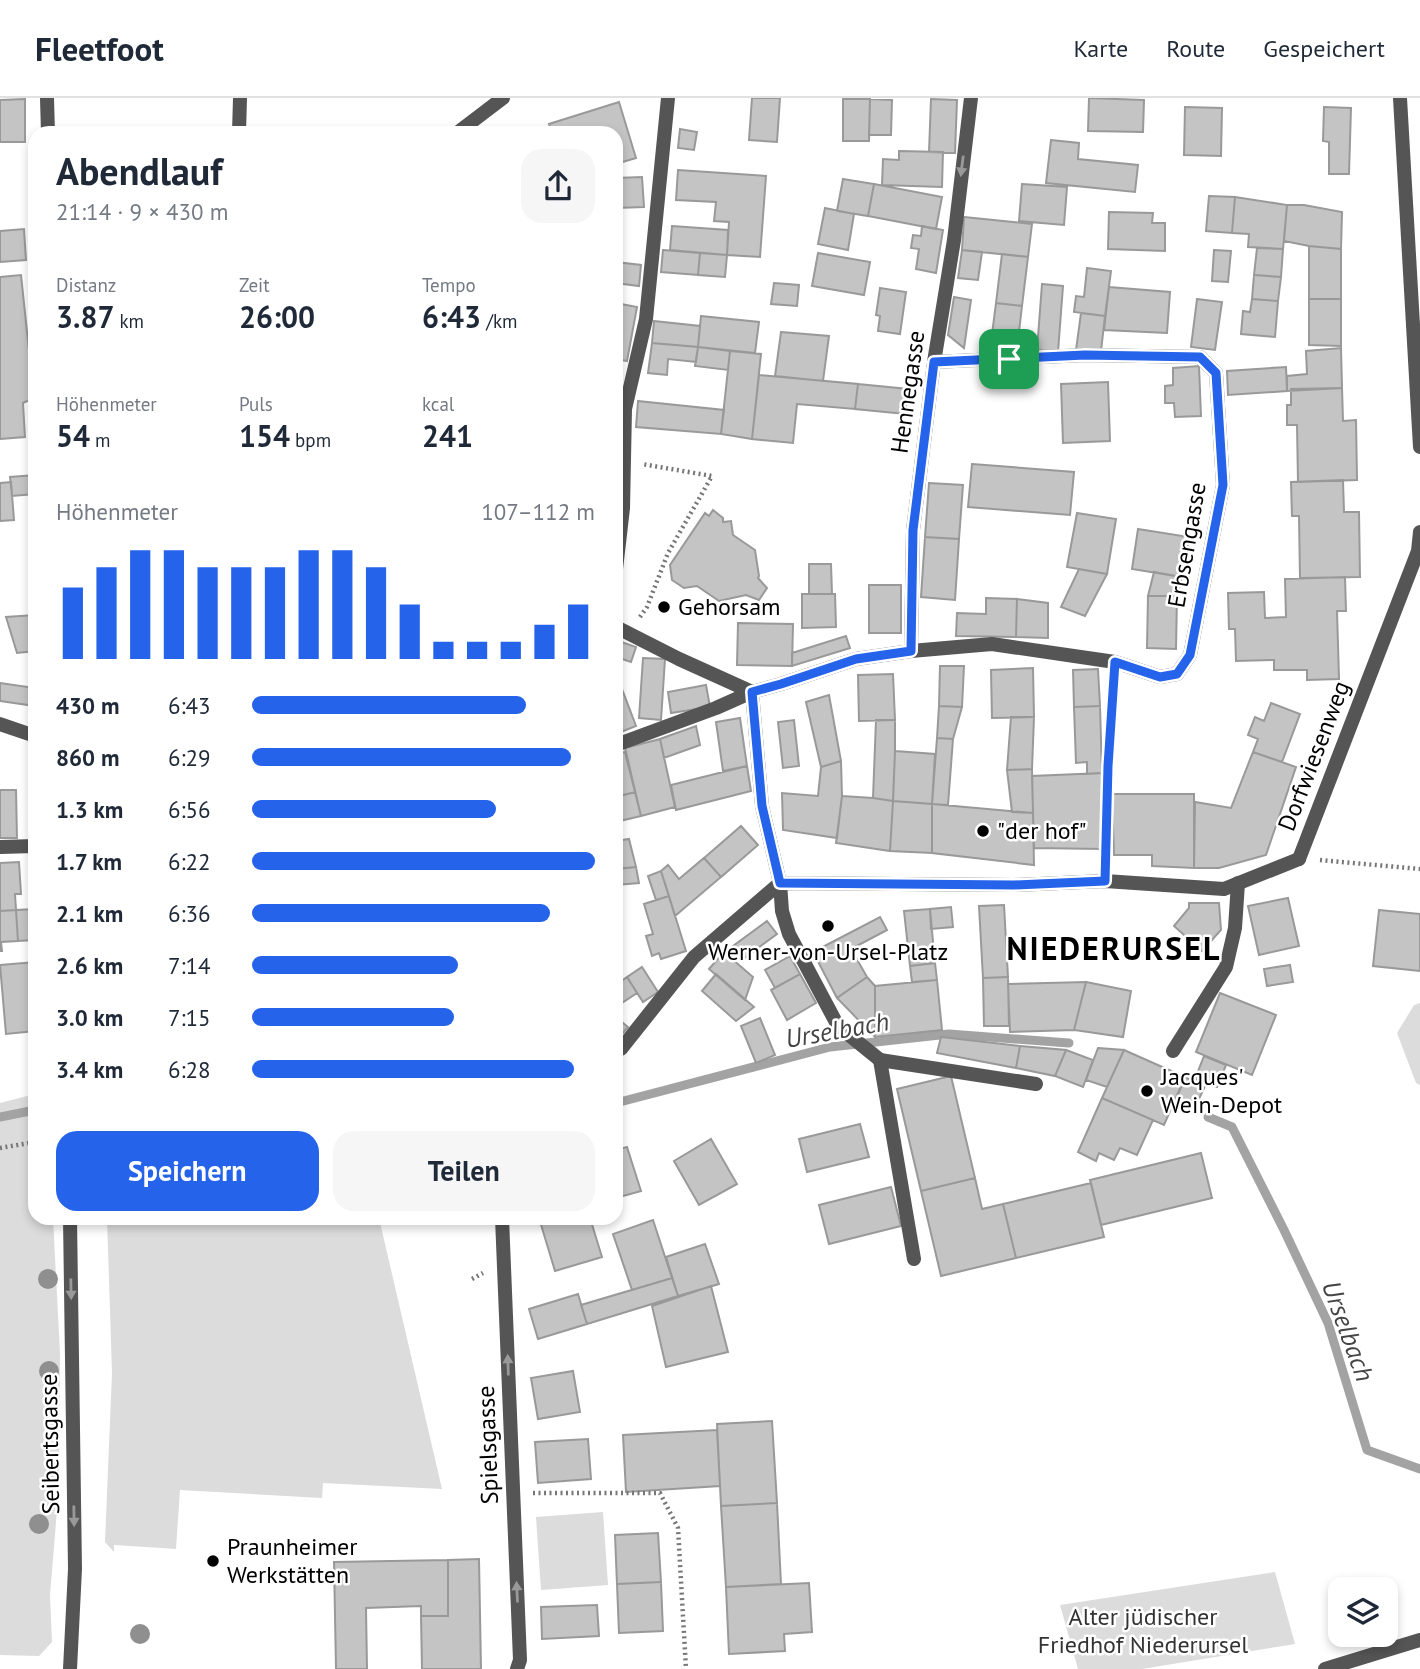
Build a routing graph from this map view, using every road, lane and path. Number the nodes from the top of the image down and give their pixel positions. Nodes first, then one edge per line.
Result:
1 (47, 98) edge
2 (240, 98) edge
3 (503, 98) edge
4 (668, 98) edge
5 (971, 98) edge
6 (1400, 98) edge
7 (48, 126) edge
8 (239, 126) edge
9 (466, 126) edge
10 (934, 362) junction
11 (1420, 447) edge
12 (624, 461) junction
13 (623, 508) edge
14 (1420, 532) edge
15 (668, 553) junction
16 (675, 558) dead end
17 (647, 607) dead end
18 (623, 631) edge
19 (911, 651) junction
20 (1115, 662) junction
21 (752, 692) junction
22 (0, 724) edge
23 (28, 734) edge
24 (623, 742) edge
25 (0, 846) edge
26 (28, 846) edge
27 (1299, 859) junction
28 (1420, 869) edge
29 (1105, 881) junction
30 (780, 883) junction
31 (1238, 883) junction
32 (623, 1046) edge
33 (1173, 1051) dead end
34 (880, 1060) junction
35 (1036, 1084) dead end
36 (28, 1143) edge
37 (0, 1148) edge
38 (70, 1225) edge
39 (502, 1225) edge
40 (914, 1259) dead end
41 (532, 1493) dead end
42 (1420, 1640) edge
43 (518, 1665) edge
44 (70, 1669) edge
45 (686, 1669) edge
46 (1325, 1669) edge

1 - 7 street
2 - 8 street
3 - 9 street
4 - 12 street
5 -> 10 street, Hennegasse
6 - 11 street
10 - 19 street, Hennegasse
10 - 20 street, Erbsengasse
12 - 13 street
12 - 15 path
14 - 27 street, Dorfwiesenweg
15 - 16 path
15 - 17 path
18 - 21 street
19 - 20 street
19 - 21 street
20 - 29 path
21 - 24 street
21 - 30 street
22 - 23 street
25 - 26 street
27 - 28 path
27 - 31 street, Dorfwiesenweg
29 - 30 street, Dorfwiesenweg
29 - 31 street, Dorfwiesenweg
30 - 32 street
30 - 34 street
31 - 33 street
34 - 35 street
34 - 40 street
36 - 37 path
38 -> 44 street, Seibertsgasse
43 -> 39 street, Spielsgasse
41 - 45 path
42 - 46 street

